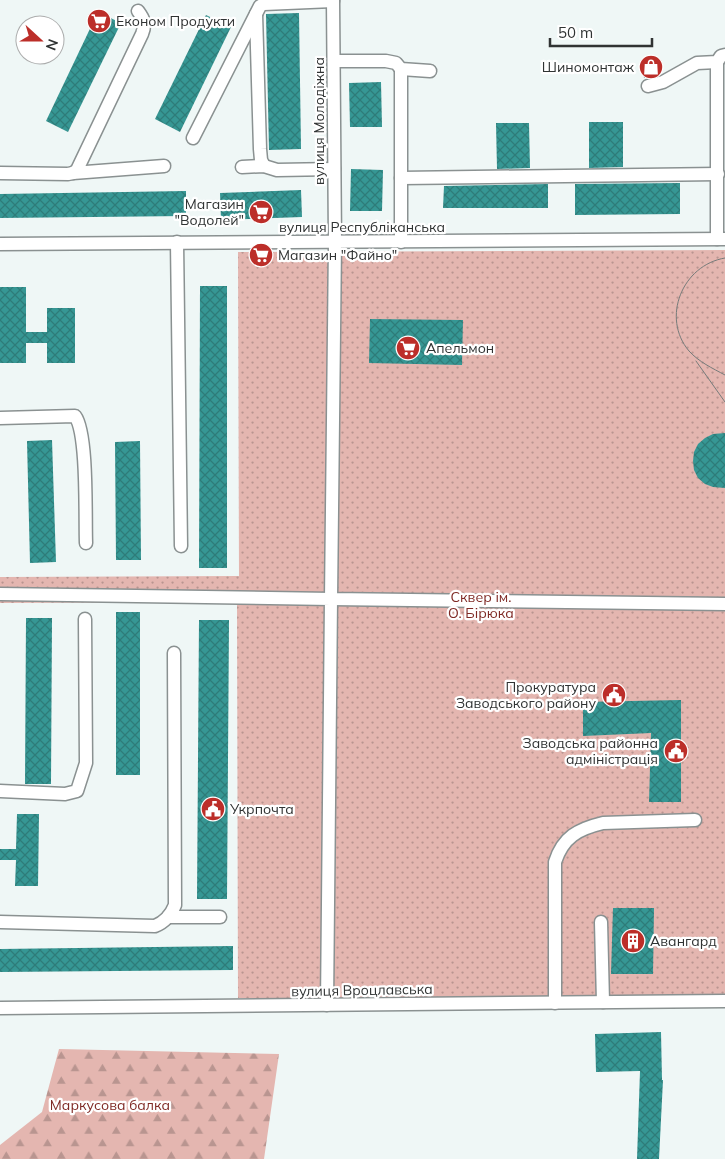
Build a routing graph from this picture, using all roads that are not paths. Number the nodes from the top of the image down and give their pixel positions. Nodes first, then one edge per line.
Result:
1 (333, 1) edge
2 (138, 11) dead end
3 (256, 11) junction
4 (721, 59) edge
5 (335, 61) junction
6 (401, 69) junction
7 (430, 71) dead end
8 (648, 86) dead end
9 (193, 138) dead end
10 (164, 166) dead end
11 (264, 166) junction
12 (242, 167) dead end
13 (334, 169) junction
14 (0, 173) edge
15 (74, 173) junction
16 (718, 174) junction
17 (402, 178) junction
18 (721, 239) edge
19 (177, 242) junction
20 (335, 242) junction
21 (402, 242) junction
22 (0, 244) edge
23 (0, 418) edge
24 (86, 543) dead end
25 (181, 546) dead end
26 (0, 594) edge
27 (331, 599) junction
28 (725, 604) edge
29 (85, 619) dead end
30 (174, 653) dead end
31 (0, 791) edge
32 (695, 820) dead end
33 (168, 917) junction
34 (220, 917) dead end
35 (0, 922) edge
36 (601, 922) dead end
37 (725, 1001) edge
38 (603, 1002) junction
39 (554, 1003) junction
40 (326, 1005) junction
41 (0, 1008) edge

1 - 3 street
1 - 5 street, вулиця Молодіжна
2 - 15 street
3 - 9 street
3 - 11 street
4 - 8 street
4 - 16 street
5 - 6 street
5 - 13 street, вулиця Молодіжна
6 - 7 street
6 - 17 street
10 - 15 street
11 - 12 street
11 - 13 street
13 - 20 street, вулиця Молодіжна
14 - 15 street
16 - 17 street
16 - 18 street
17 - 21 street
18 - 21 street, вулиця Республіканська
19 - 20 street, вулиця Республіканська
19 - 22 street, вулиця Республіканська
19 - 25 street
20 - 21 street, вулиця Республіканська
20 - 27 street, вулиця Молодіжна
23 - 24 street
26 - 27 street
27 - 28 street
27 - 40 street, вулиця Молодіжна
29 - 31 street
30 - 33 street
32 - 39 street
33 - 34 street
33 - 35 street
36 - 38 street
37 - 38 street, вулиця Вроцлавська
38 - 39 street, вулиця Вроцлавська
39 - 40 street, вулиця Вроцлавська
40 - 41 street, вулиця Вроцлавська

